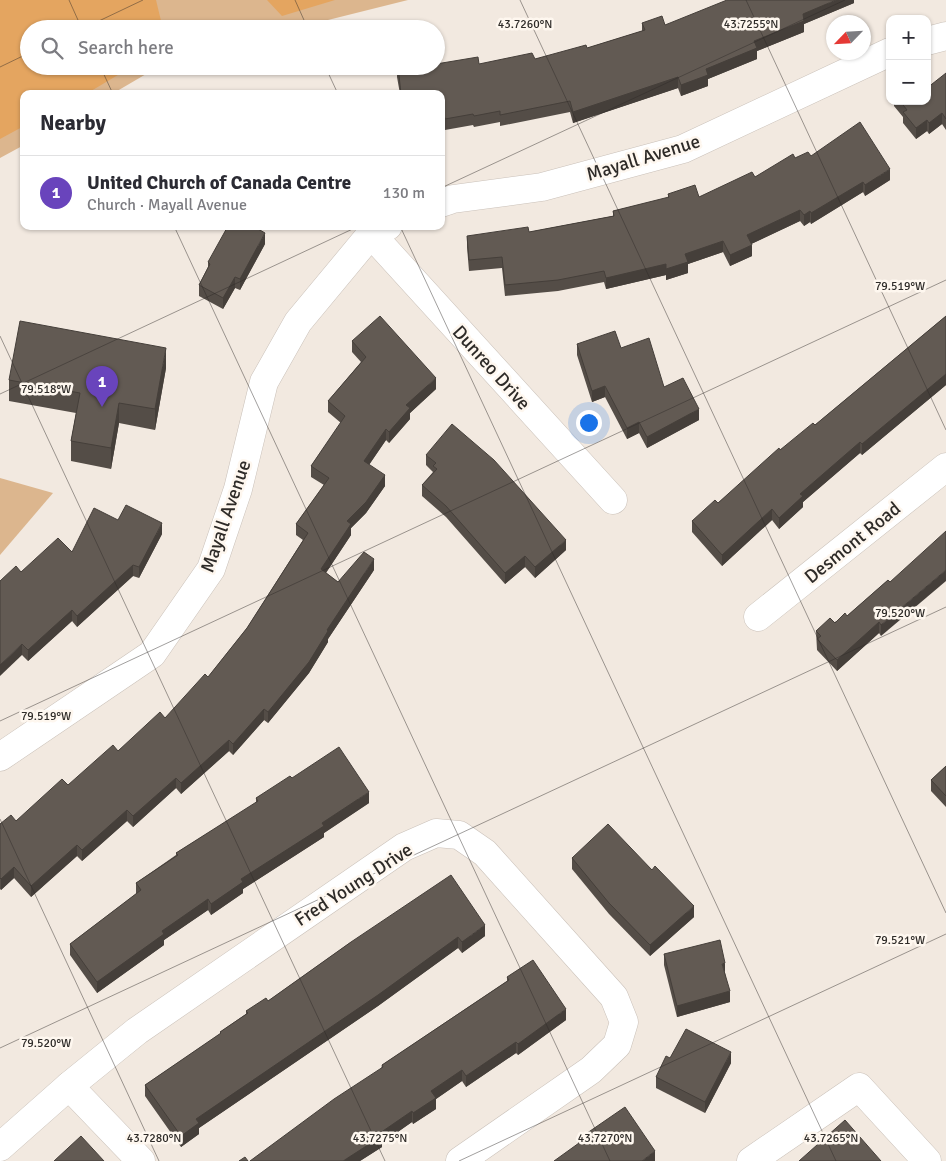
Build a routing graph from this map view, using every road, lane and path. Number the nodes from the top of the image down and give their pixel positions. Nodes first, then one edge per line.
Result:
1 (946, 36) edge
2 (931, 40) edge
3 (886, 54) edge
4 (445, 202) edge
5 (380, 230) edge
6 (946, 467) edge
7 (612, 500) dead end
8 (758, 617) dead end
9 (0, 757) edge
10 (69, 1086) junction
11 (0, 1147) edge
12 (141, 1161) edge
13 (460, 1161) edge
14 (751, 1161) edge
15 (927, 1161) edge

1 - 2 street
3 - 4 street, Mayall Avenue
5 - 7 street, Dunreo Drive
5 - 9 street, Mayall Avenue
6 - 8 street, Desmont Road
10 - 11 street, Fred Young Drive
10 - 12 street
10 - 13 street, Fred Young Drive
14 - 15 street

